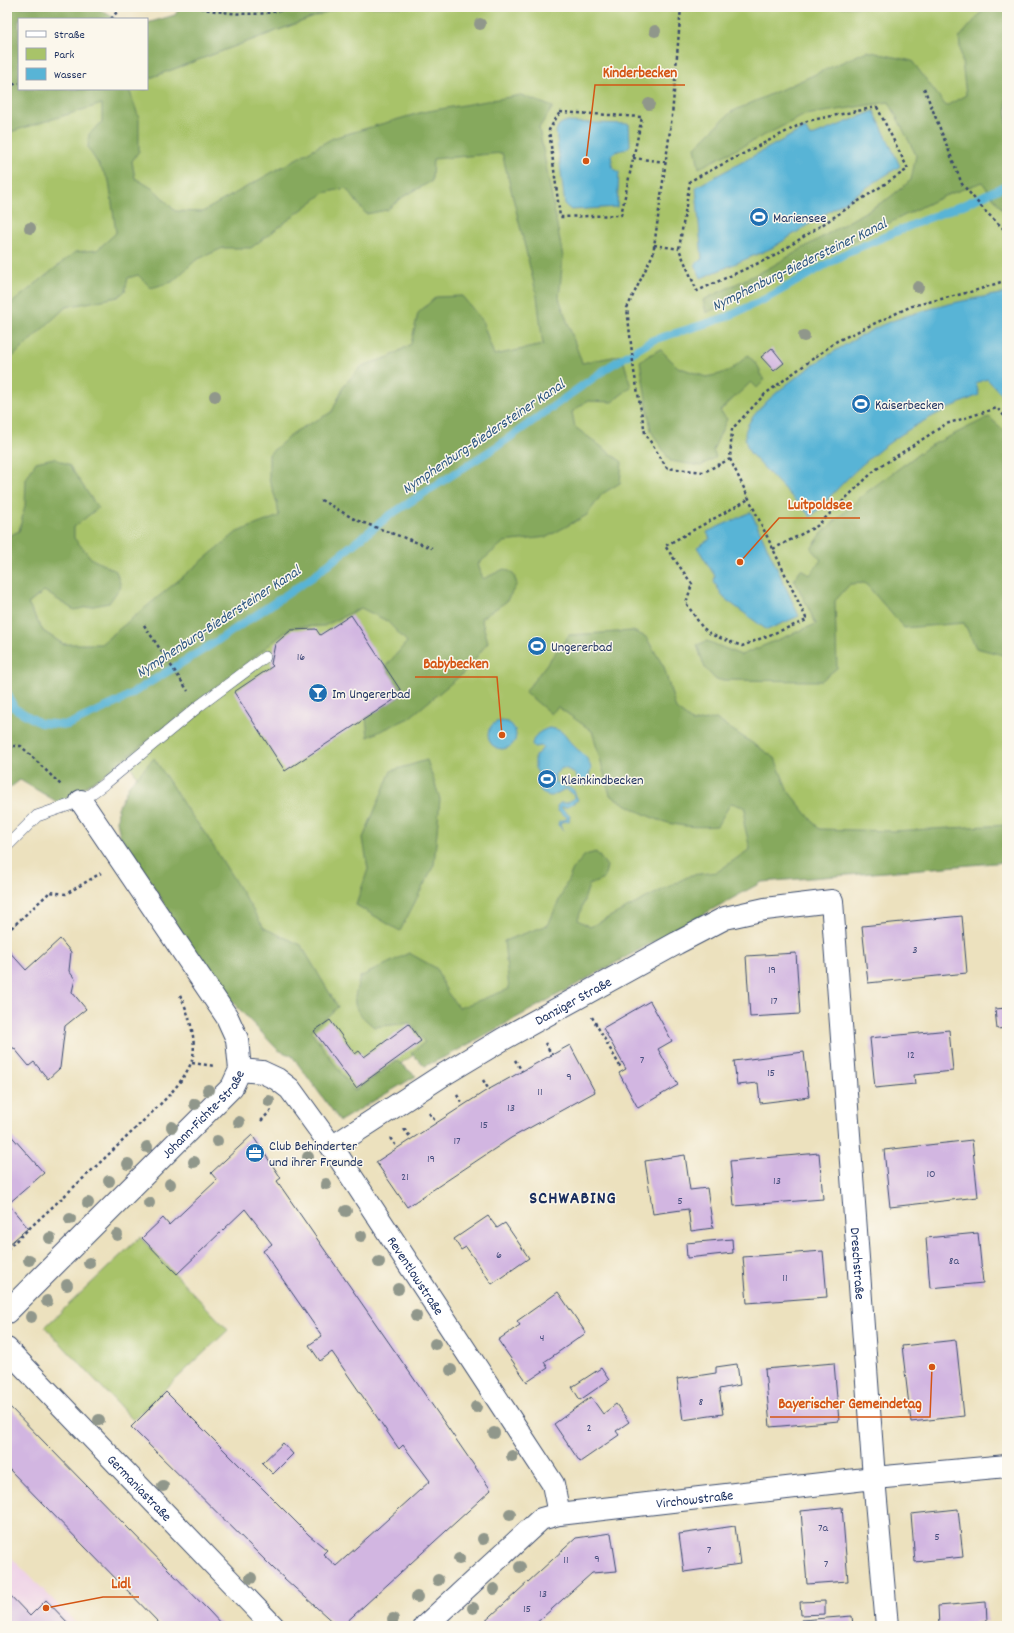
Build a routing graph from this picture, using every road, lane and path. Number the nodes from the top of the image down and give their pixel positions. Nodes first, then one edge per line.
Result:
1 (121, 7) edge
2 (195, 7) edge
3 (293, 7) edge
4 (681, 7) edge
5 (112, 18) edge
6 (18, 83) edge
7 (7, 86) edge
8 (924, 88) dead end
9 (633, 158) junction
10 (665, 162) junction
11 (1007, 232) edge
12 (654, 245) junction
13 (679, 249) junction
14 (1007, 280) edge
15 (1007, 419) edge
16 (730, 459) junction
17 (750, 499) junction
18 (321, 500) dead end
19 (432, 548) dead end
20 (773, 548) junction
21 (144, 625) dead end
22 (265, 657) dead end
23 (181, 681) dead end
24 (7, 746) edge
25 (81, 801) junction
26 (7, 846) edge
27 (122, 860) junction
28 (96, 867) dead end
29 (100, 873) junction
30 (105, 879) dead end
31 (832, 901) joint
32 (7, 930) edge
33 (176, 988) dead end
34 (580, 996) junction
35 (622, 1068) dead end
36 (240, 1070) junction
37 (332, 1147) junction
38 (7, 1249) edge
39 (7, 1312) edge
40 (7, 1349) edge
41 (1007, 1466) edge
42 (874, 1478) junction
43 (559, 1514) junction
44 (273, 1626) edge
45 (425, 1626) edge
46 (887, 1626) edge

1 - 5 path
2 - 3 path
4 - 10 path
6 - 7 path
8 - 11 path
9 - 9 path
9 - 10 path
10 - 12 path
12 - 13 path
12 - 16 path
13 - 13 path
14 - 16 path
15 - 20 path
16 - 17 path
17 - 20 path
17 - 20 path
18 - 19 path
21 - 23 path
22 - 25 lane
24 - 25 path
25 - 26 lane
25 - 27 street, Johann-Fichte-Straße
27 - 29 path
27 - 36 street, Johann-Fichte-Straße
28 - 29 path
29 - 30 path
29 - 32 path
31 - 34 street, Danziger Straße
31 - 42 street, Dreschstraße
33 - 38 path
34 - 35 path
34 - 37 street, Danziger Straße
36 - 37 street, Reventlowstraße
36 - 39 street, Johann-Fichte-Straße
37 - 43 street, Reventlowstraße
40 - 44 street, Germaniastraße
41 - 42 street, Virchowstraße
42 - 43 street, Virchowstraße
42 - 46 street, Dreschstraße
43 - 45 street, Virchowstraße

